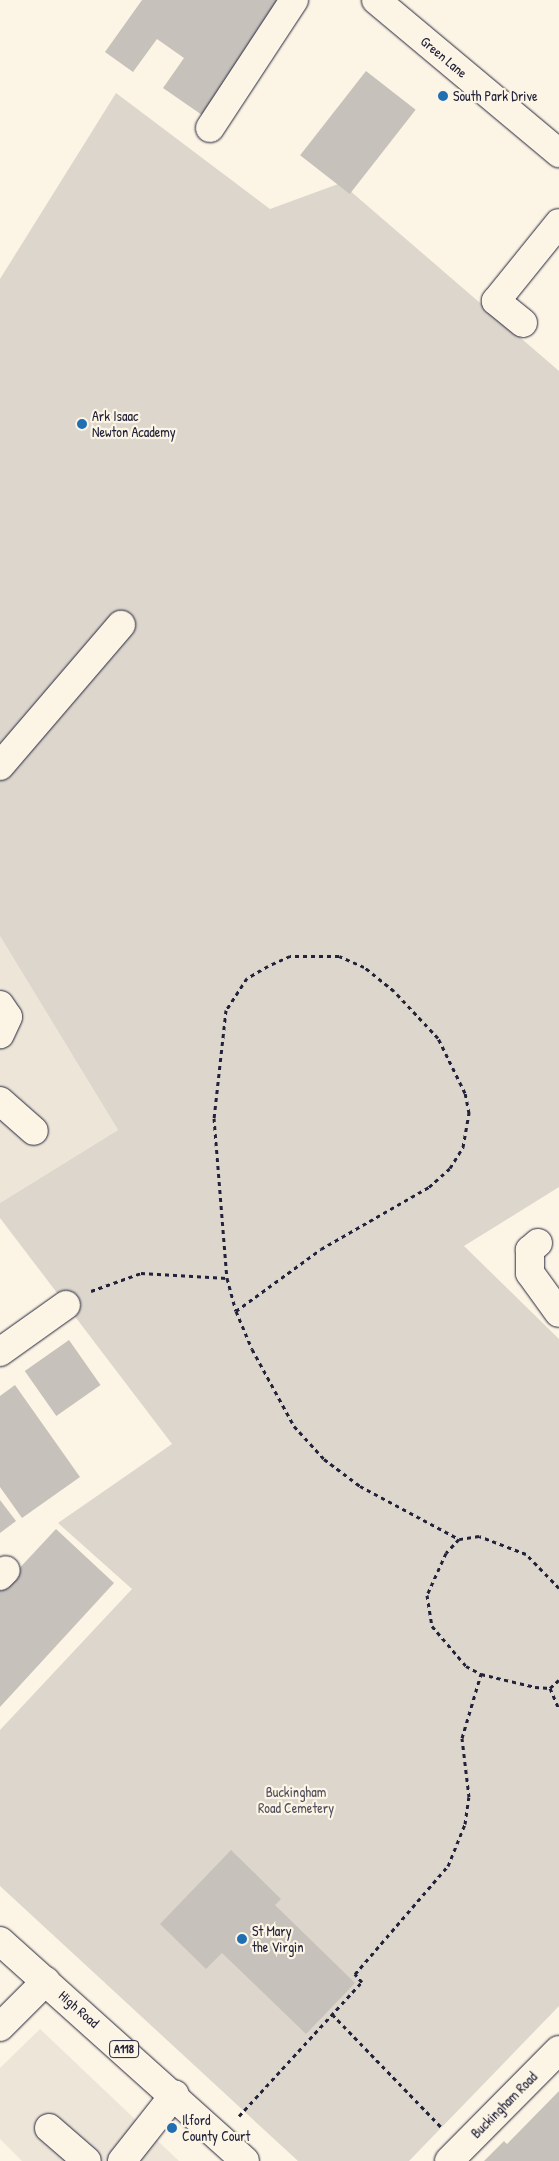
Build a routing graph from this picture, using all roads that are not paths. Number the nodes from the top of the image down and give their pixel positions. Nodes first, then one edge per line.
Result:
1 (376, 0) edge
2 (289, 2) edge
3 (210, 128) dead end
4 (559, 153) edge
5 (559, 223) edge
6 (523, 323) dead end
7 (121, 625) dead end
8 (0, 766) edge
9 (0, 1005) edge
10 (0, 1034) edge
11 (0, 1101) edge
12 (34, 1131) dead end
13 (538, 1243) dead end
14 (66, 1305) road end
15 (559, 1314) edge
16 (0, 1352) edge
17 (0, 1941) edge
18 (46, 1981) junction
19 (0, 2028) edge
20 (559, 2050) edge
21 (175, 2094) junction
22 (49, 2128) dead end
23 (456, 2154) edge
24 (87, 2161) edge
25 (122, 2161) edge
26 (245, 2161) edge

1 - 4 main road, Green Lane
2 - 3 main road
5 - 6 main road
7 - 8 main road
9 - 10 main road
11 - 12 main road
13 - 15 main road
14 - 16 main road
17 - 18 main road, High Road / A118
18 - 19 main road
18 - 21 main road, High Road / A118
20 - 23 main road, Buckingham Road
21 - 25 main road
21 - 26 main road, High Road / A118
22 - 24 main road

